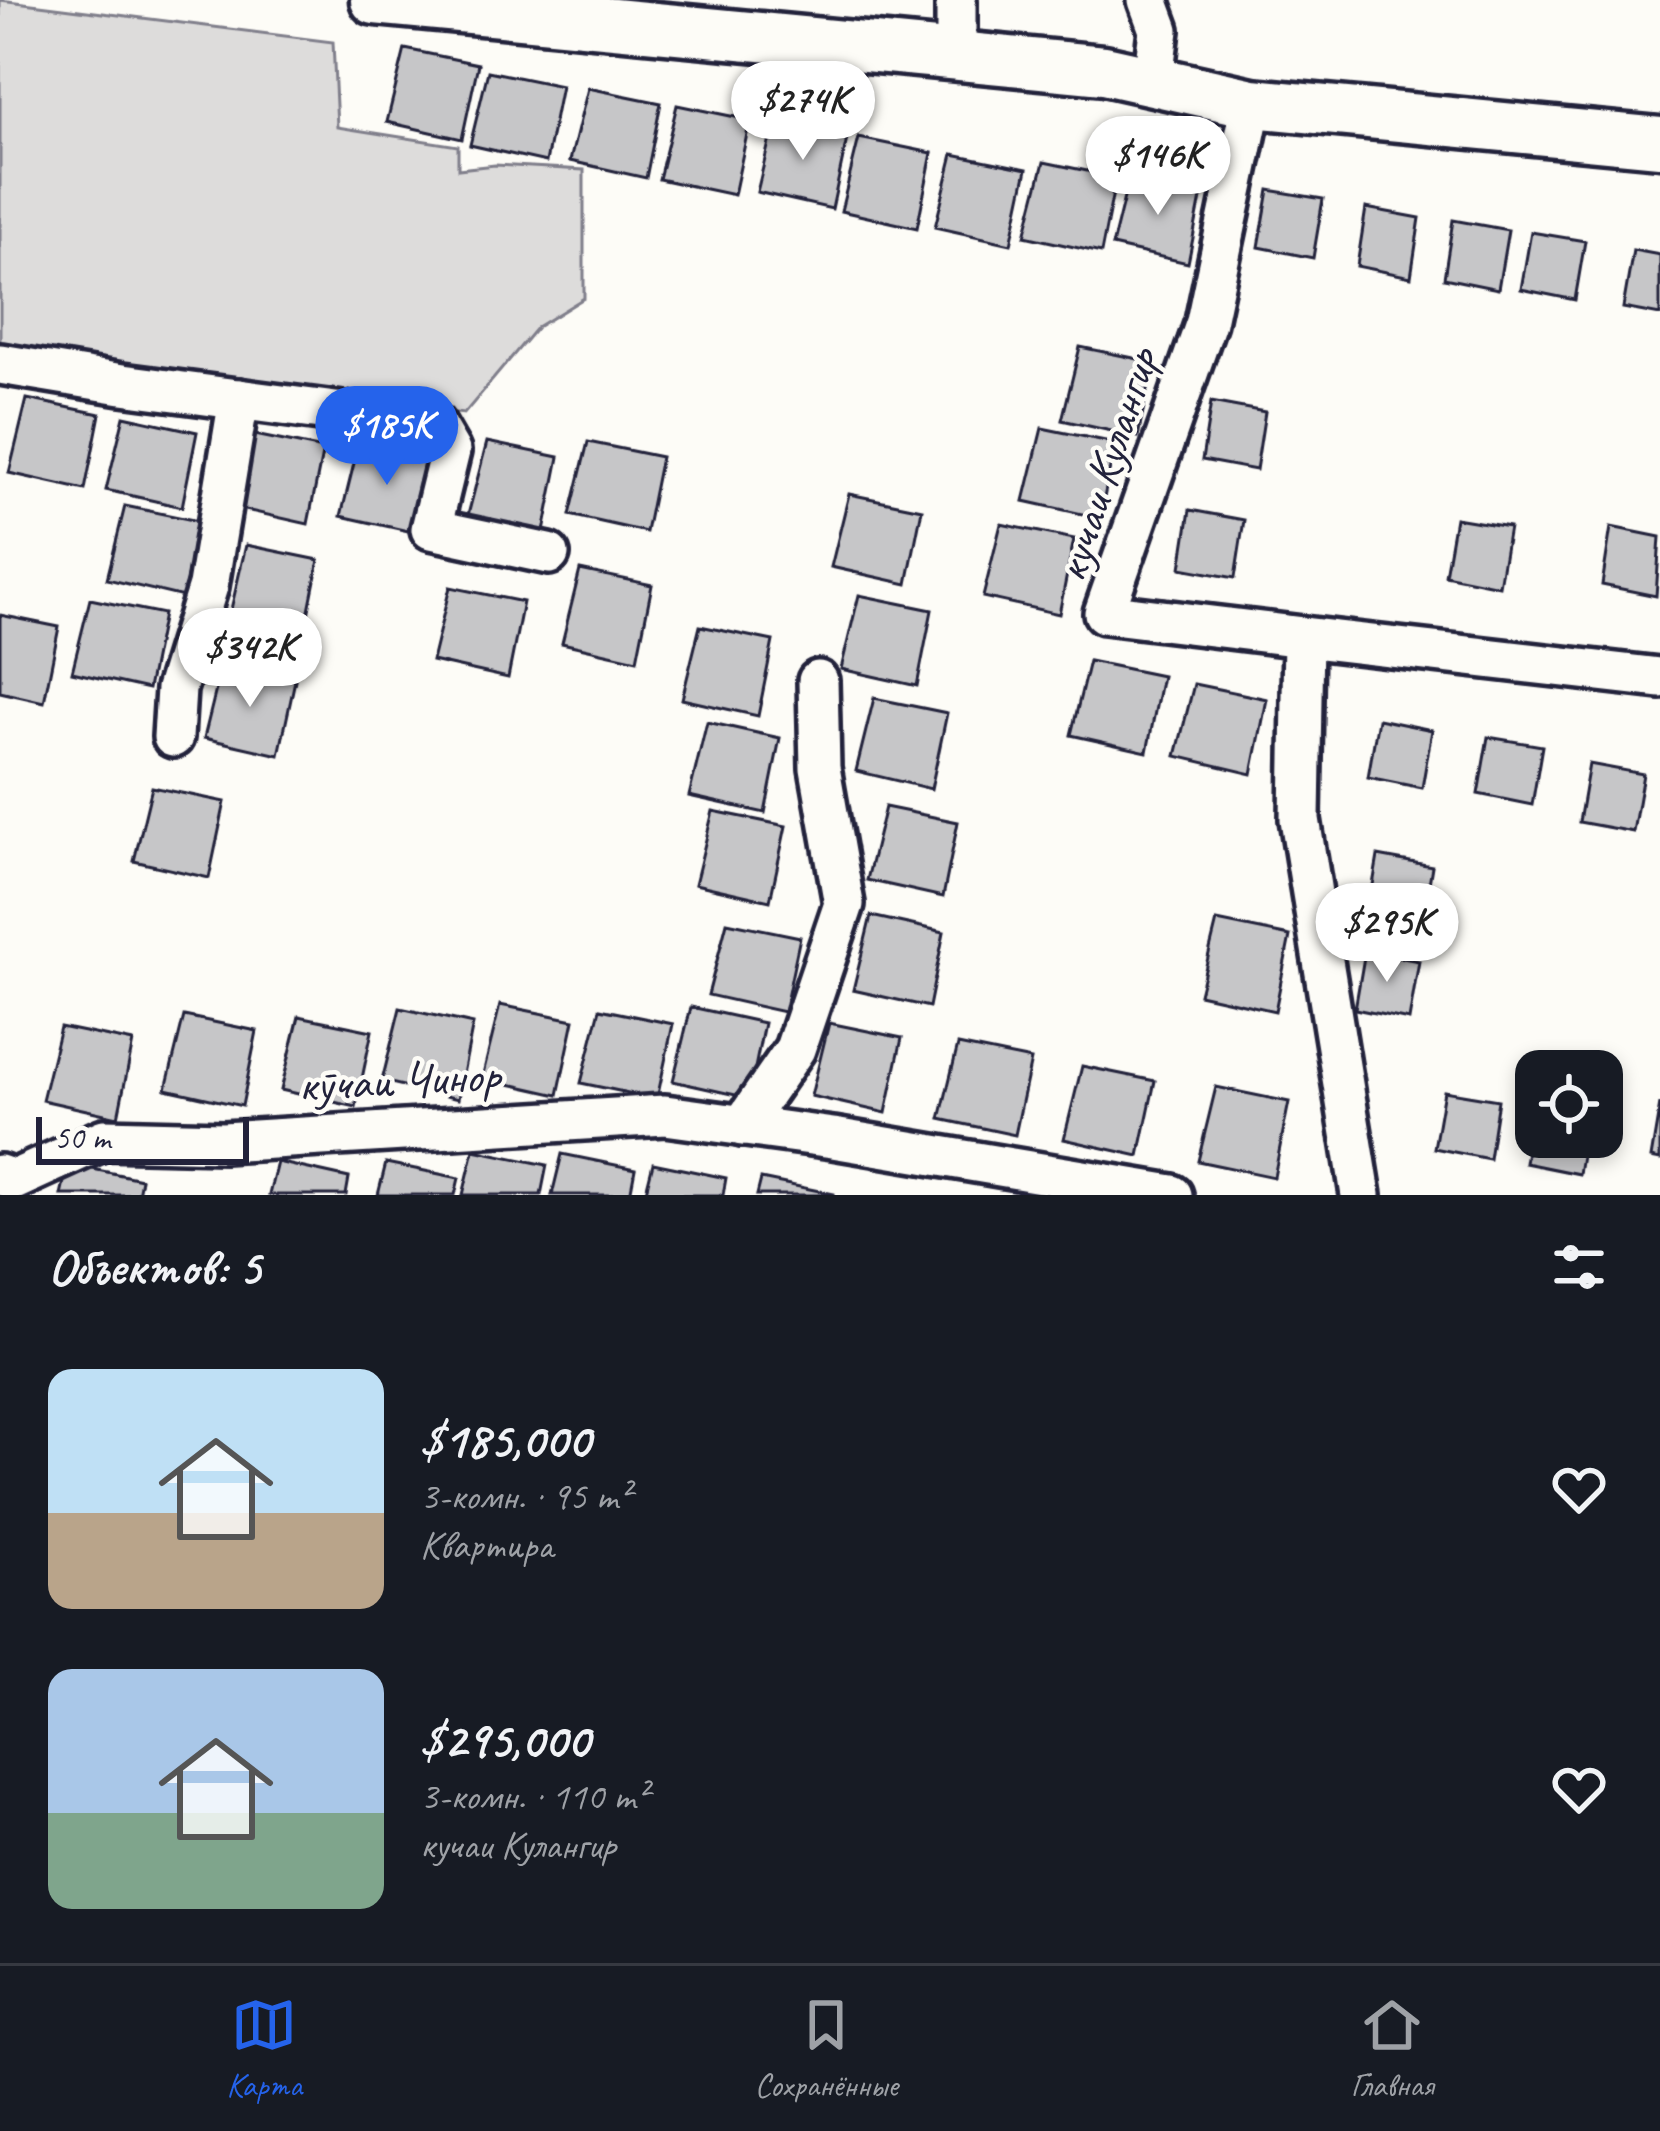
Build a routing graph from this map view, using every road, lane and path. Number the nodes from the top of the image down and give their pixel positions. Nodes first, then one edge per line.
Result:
1 (375, 0) edge
2 (956, 0) edge
3 (1161, 10) edge
4 (956, 55) junction
5 (1153, 79) junction
6 (1252, 103) junction
7 (1660, 142) edge
8 (0, 364) edge
9 (239, 399) junction
10 (549, 554) dead end
11 (1303, 637) junction
12 (1660, 678) edge
13 (818, 680) dead end
14 (172, 737) dead end
15 (742, 1126) junction
16 (9, 1184) edge
17 (1172, 1195) edge
18 (1361, 1195) edge

1 - 4 main road
2 - 4 street
3 - 5 street
4 - 5 main road
5 - 6 main road
6 - 7 main road
6 - 11 street, кучаи Кулангир
8 - 9 street
9 - 10 street
9 - 14 street
11 - 12 street
11 - 18 street
13 - 15 street
15 - 16 street, кӯчаи Чинор
15 - 17 street, кӯчаи Чинор

